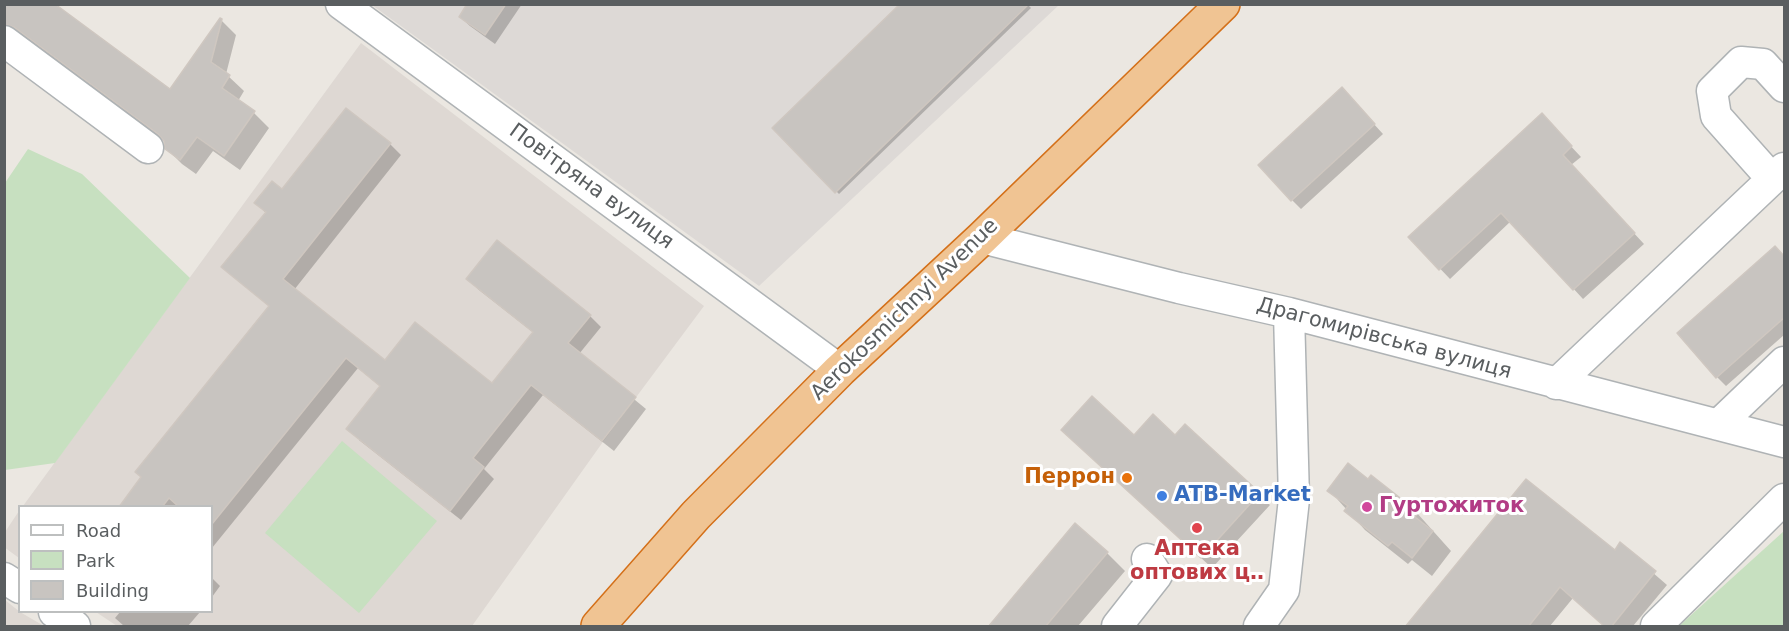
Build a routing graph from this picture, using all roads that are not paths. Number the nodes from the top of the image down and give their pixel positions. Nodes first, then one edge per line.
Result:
1 (341, 4) edge
2 (1223, 4) edge
3 (4, 41) edge
4 (1785, 87) edge
5 (148, 148) dead end
6 (1778, 173) edge
7 (982, 238) junction
8 (1289, 313) junction
9 (1785, 362) edge
10 (840, 370) junction
11 (1556, 384) junction
12 (1718, 425) junction
13 (1785, 442) edge
14 (1785, 499) edge
15 (1147, 559) dead end
16 (4, 578) edge
17 (18, 587) edge
18 (55, 613) edge
19 (75, 627) edge
20 (598, 627) edge
21 (1117, 627) edge
22 (1259, 627) edge
23 (1656, 627) edge

1 - 10 street, Повітряна вулиця
2 - 7 highway, Aerokosmichnyi Avenue
3 - 5 street
4 - 6 street
6 - 11 street
7 - 8 street, Драгомирівська вулиця
7 - 10 highway, Aerokosmichnyi Avenue
8 - 11 street, Драгомирівська вулиця
8 - 22 street
9 - 12 street
10 - 20 highway, Aerokosmichnyi Avenue
11 - 12 street, Драгомирівська вулиця
12 - 13 street, Драгомирівська вулиця
14 - 23 street
15 - 21 street
16 - 17 street
18 - 19 street

